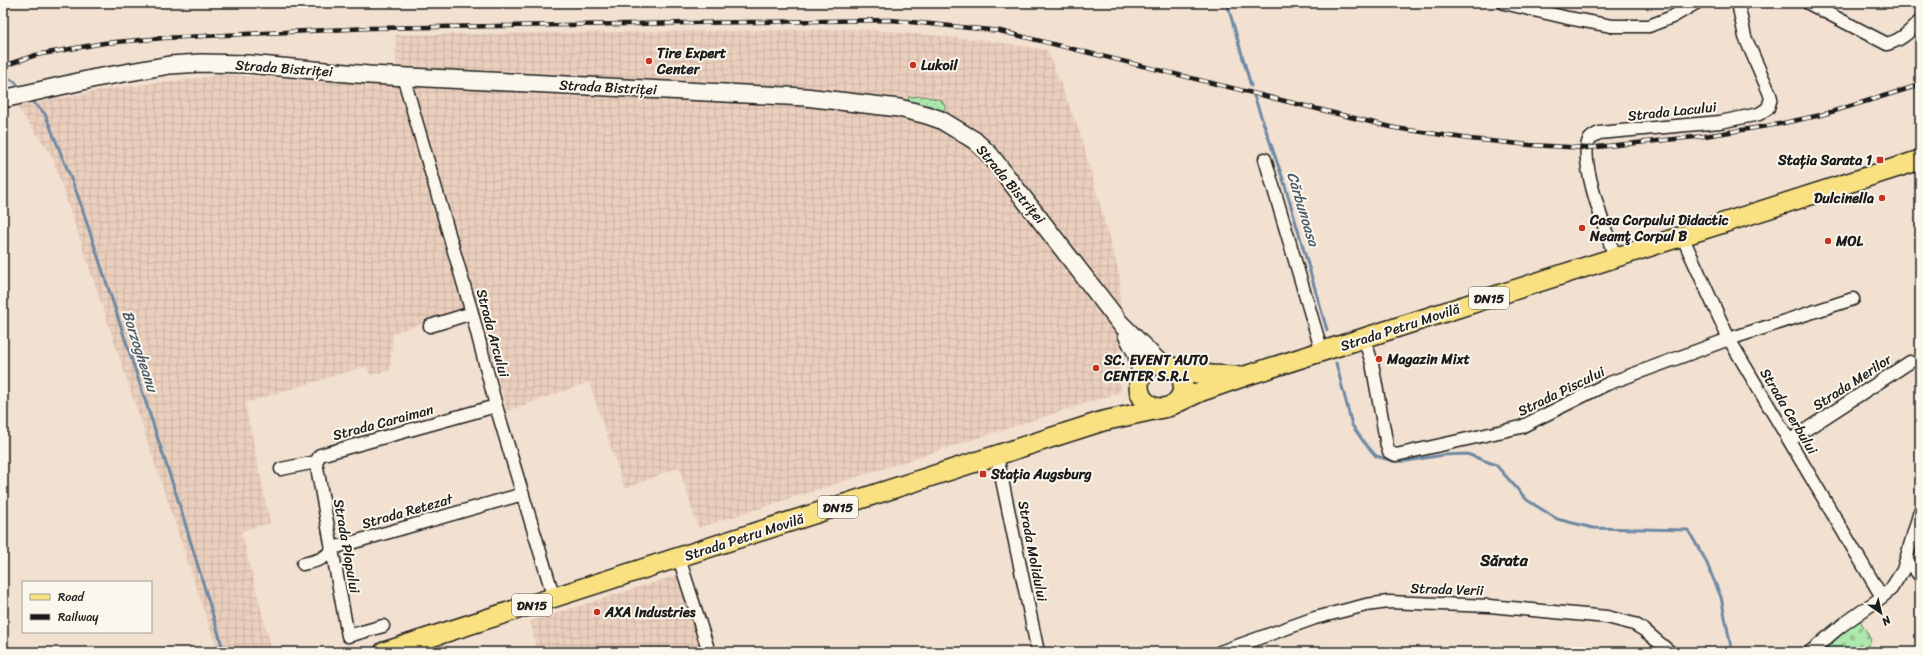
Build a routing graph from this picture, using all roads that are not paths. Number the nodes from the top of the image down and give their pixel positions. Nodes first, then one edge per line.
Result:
1 (1504, 3) edge
2 (1696, 3) edge
3 (1738, 3) edge
4 (1808, 3) edge
5 (1920, 21) edge
6 (403, 76) junction
7 (3, 99) edge
8 (1265, 159) dead end
9 (1920, 160) edge
10 (1682, 236) junction
11 (1615, 257) junction
12 (1853, 299) dead end
13 (472, 313) junction
14 (1120, 323) junction
15 (430, 326) dead end
16 (1364, 338) junction
17 (1729, 339) junction
18 (1322, 352) junction
19 (1910, 362) dead end
20 (1169, 367) junction
21 (1245, 376) junction
22 (1140, 383) junction
23 (496, 406) junction
24 (1168, 406) junction
25 (1103, 421) junction
26 (1790, 440) junction
27 (997, 456) junction
28 (316, 462) junction
29 (281, 470) dead end
30 (523, 494) junction
31 (1920, 511) edge
32 (333, 548) junction
33 (679, 558) junction
34 (1906, 559) junction
35 (303, 564) dead end
36 (1920, 576) edge
37 (1882, 597) junction
38 (554, 598) junction
39 (383, 626) dead end
40 (384, 652) edge
41 (709, 652) edge
42 (1038, 652) edge
43 (1220, 652) edge
44 (1670, 652) edge
45 (1810, 652) edge

1 - 2 street
3 - 11 street, Strada Lacului
4 - 5 street
6 - 7 main road, Strada Bistriței
6 - 13 street, Strada Arcului
6 - 14 main road, Strada Bistriței
8 - 18 street
9 - 10 main road, Strada Petru Movilă / DN15
10 - 11 main road, Strada Petru Movilă / DN15
10 - 17 street, Strada Cerbului
11 - 16 main road, Strada Petru Movilă / DN15
12 - 17 street, Strada Piscului
13 - 15 street
13 - 23 street, Strada Arcului
14 - 20 main road, Strada Bistriței
14 - 22 main road, Strada Bistriței
16 - 17 street, Strada Piscului
16 - 18 main road, Strada Petru Movilă / DN15
17 - 26 street, Strada Cerbului
18 - 21 main road, Strada Petru Movilă / DN15
19 - 26 street, Strada Merilor
20 - 21 main road, Strada Petru Movilă / DN15
20 - 22 main road, DN15
20 - 24 main road
21 - 24 main road, Strada Petru Movilă / DN15
22 - 24 main road
22 - 25 main road, Strada Petru Movilă / DN15
23 - 28 street, Strada Caraiman
23 - 30 street, Strada Arcului
24 - 25 main road, Strada Petru Movilă / DN15
25 - 27 main road, Strada Petru Movilă / DN15
26 - 37 street, Strada Cerbului
27 - 33 main road, Strada Petru Movilă / DN15
27 - 42 street, Strada Molidului
28 - 29 street, Strada Caraiman
28 - 32 street, Strada Plopului
30 - 32 street, Strada Retezat
30 - 38 street, Strada Arcului
31 - 34 street
32 - 35 street, Strada Retezat
32 - 39 street, Strada Plopului
33 - 38 main road, Strada Petru Movilă / DN15
33 - 41 street
34 - 36 street
34 - 37 street
37 - 45 street
38 - 40 main road, Strada Petru Movilă / DN15
43 - 44 street, Strada Verii

